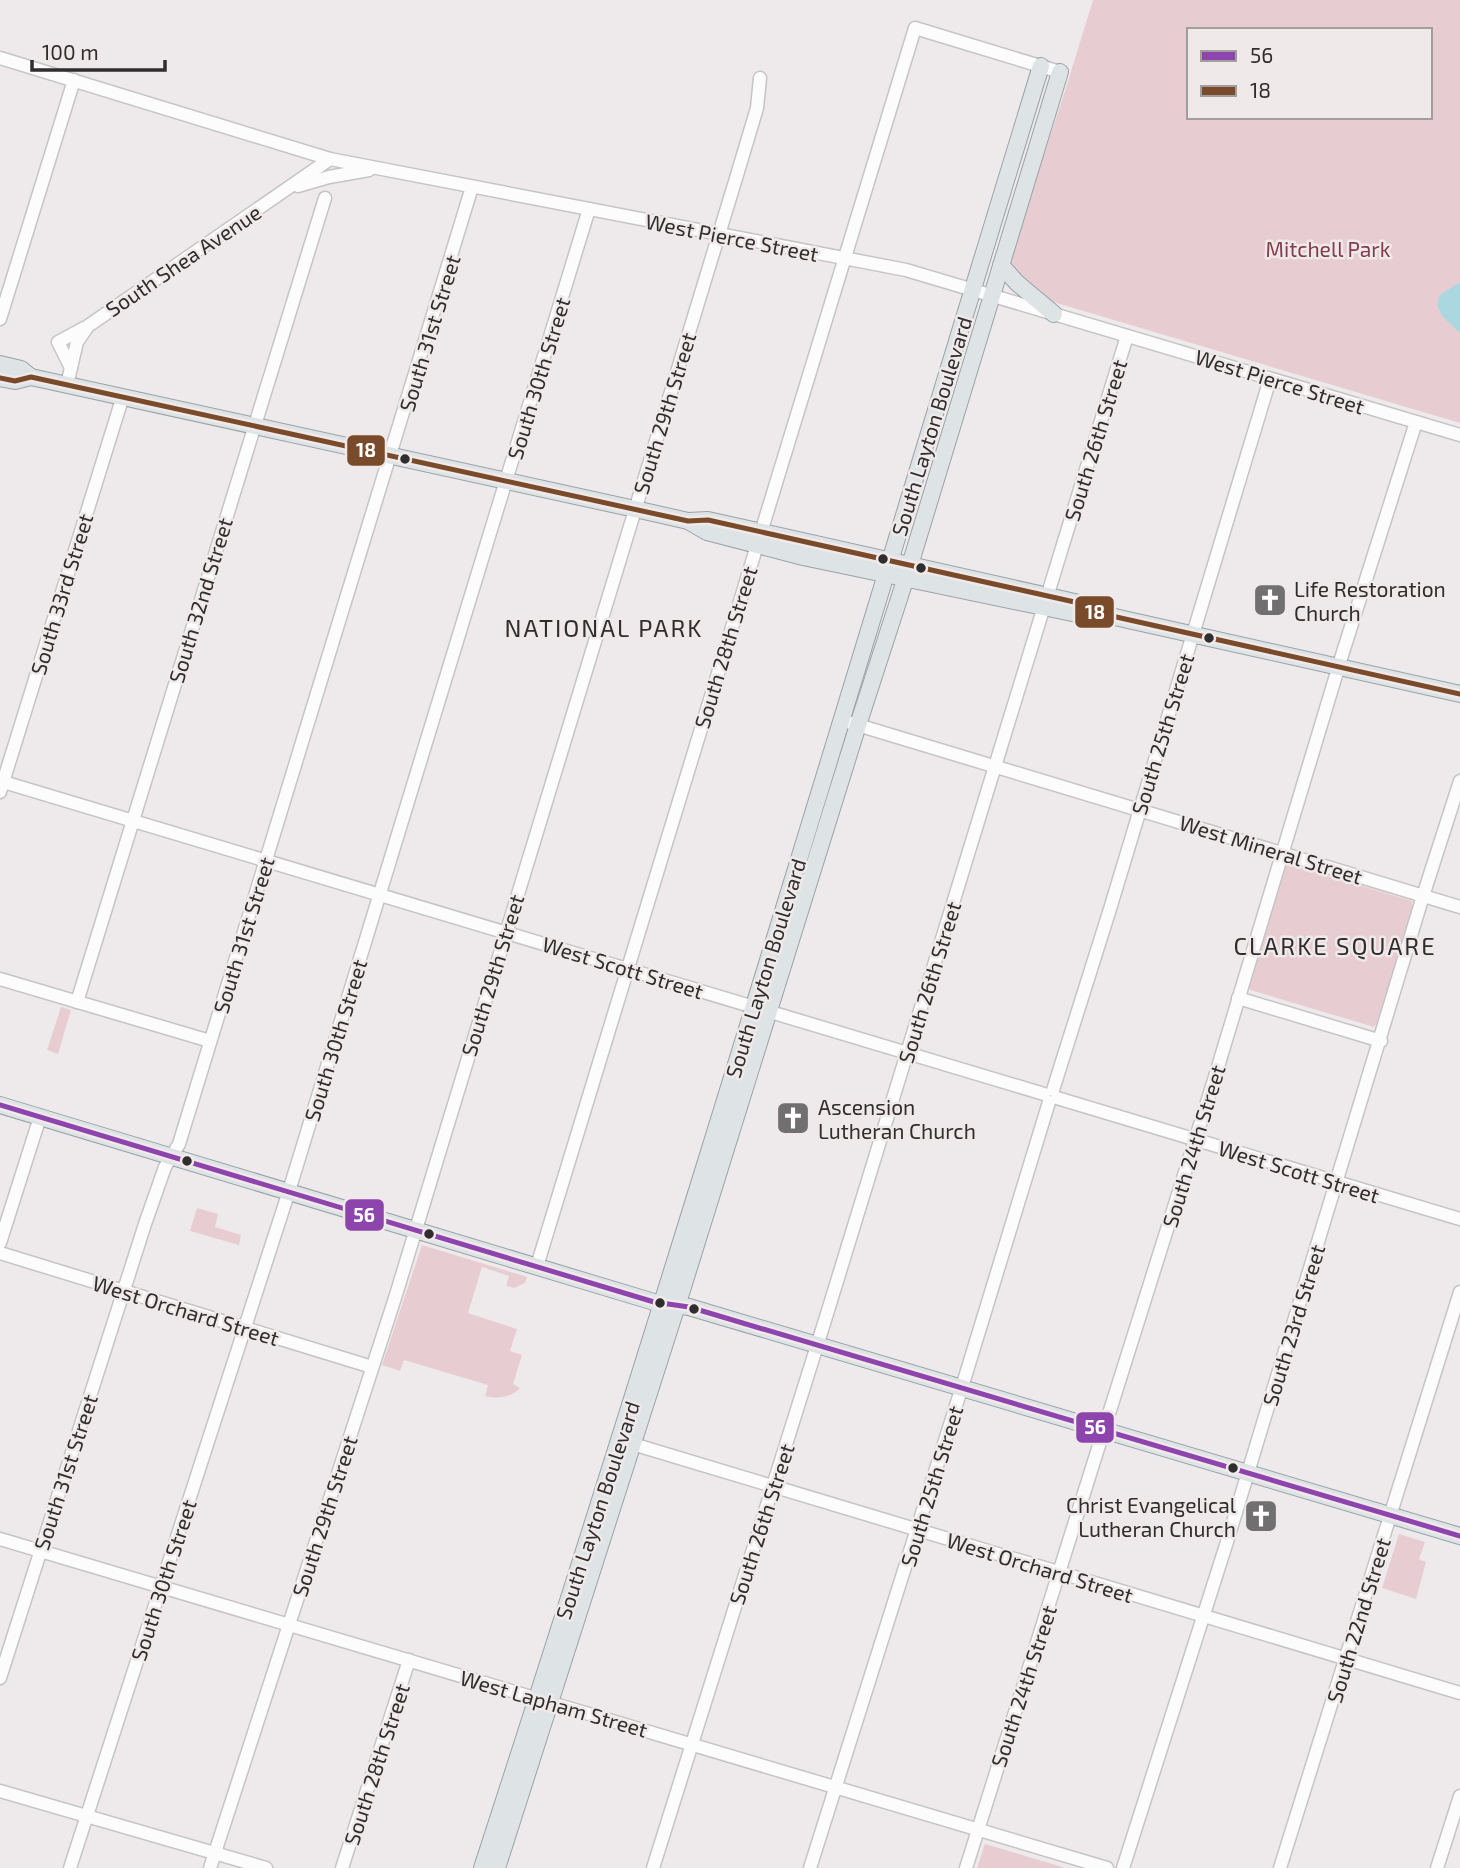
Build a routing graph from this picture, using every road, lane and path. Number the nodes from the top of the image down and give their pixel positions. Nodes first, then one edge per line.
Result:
1 (0, 58) edge
2 (1041, 66) junction
3 (1060, 72) joint
4 (760, 78) dead end
5 (74, 80) junction
6 (330, 159) junction
7 (380, 169) junction
8 (472, 187) junction
9 (281, 193) junction
10 (325, 198) dead end
11 (589, 209) junction
12 (718, 234) junction
13 (844, 260) junction
14 (1002, 265) junction
15 (971, 288) junction
16 (992, 295) junction
17 (1054, 314) junction
18 (0, 319) edge
19 (1126, 336) junction
20 (0, 364) edge
21 (31, 377) junction
22 (0, 378) edge
23 (1270, 379) junction
24 (68, 385) junction
25 (123, 397) junction
26 (1416, 422) junction
27 (254, 426) junction
28 (931, 428) junction
29 (1460, 435) edge
30 (391, 456) junction
31 (936, 478) junction
32 (506, 481) junction
33 (635, 509) junction
34 (759, 538) junction
35 (889, 568) junction
36 (908, 572) junction
37 (1046, 602) junction
38 (1192, 634) junction
39 (1339, 667) junction
40 (1460, 694) edge
41 (841, 720) junction
42 (858, 725) junction
43 (995, 766) junction
44 (1460, 781) edge
45 (1, 785) edge
46 (1140, 809) junction
47 (132, 821) junction
48 (1282, 852) junction
49 (266, 860) junction
50 (380, 895) junction
51 (1423, 896) junction
52 (1460, 907) edge
53 (505, 932) junction
54 (627, 968) junction
55 (0, 979) edge
56 (1238, 998) junction
57 (77, 1002) junction
58 (753, 1006) junction
59 (770, 1011) junction
60 (210, 1041) junction
61 (1381, 1041) junction
62 (907, 1052) junction
63 (1051, 1096) junction
64 (0, 1105) edge
65 (40, 1116) junction
66 (1195, 1139) junction
67 (172, 1157) junction
68 (1336, 1182) junction
69 (289, 1192) junction
70 (1460, 1219) edge
71 (416, 1231) junction
72 (0, 1243) edge
73 (0, 1253) edge
74 (537, 1266) junction
75 (124, 1291) junction
76 (1460, 1292) edge
77 (670, 1304) junction
78 (244, 1328) junction
79 (817, 1344) junction
80 (372, 1367) junction
81 (962, 1386) junction
82 (1104, 1429) junction
83 (625, 1442) junction
84 (1248, 1473) junction
85 (773, 1486) junction
86 (1391, 1515) junction
87 (917, 1529) junction
88 (1460, 1536) edge
89 (0, 1539) edge
90 (40, 1552) junction
91 (1059, 1574) junction
92 (161, 1587) junction
93 (1203, 1616) junction
94 (288, 1624) junction
95 (1347, 1659) junction
96 (409, 1660) junction
97 (0, 1678) edge
98 (1460, 1693) edge
99 (543, 1700) junction
100 (691, 1743) junction
101 (836, 1786) junction
102 (0, 1791) edge
103 (1460, 1796) edge
104 (86, 1816) junction
105 (978, 1830) junction
106 (215, 1853) junction
107 (69, 1868) edge
108 (210, 1868) edge
109 (266, 1868) edge
110 (342, 1868) edge
111 (482, 1868) edge
112 (497, 1868) edge
113 (653, 1868) edge
114 (810, 1868) edge
115 (966, 1868) edge
116 (1107, 1868) edge
117 (1123, 1868) edge
118 (1280, 1868) edge
119 (1437, 1868) edge

1 - 5 street, West Pierce Street
2 - 3 street
2 - 13 street, South 28th Street
2 - 15 main road, South Layton Boulevard
3 - 14 main road, South Layton Boulevard
4 - 12 street, South 29th Street
5 - 6 street, West Pierce Street
5 - 18 street
6 - 7 street, West Pierce Street
6 - 9 street, South Shea Avenue
7 - 8 street, West Pierce Street
7 - 9 street
8 - 11 street, West Pierce Street
8 - 30 street, South 31st Street
9 - 24 street, South Shea Avenue
10 - 27 street, South 32nd Street
11 - 12 street, West Pierce Street
11 - 32 street, South 30th Street
12 - 13 street, West Pierce Street
12 - 33 street, South 29th Street
13 - 15 street, West Pierce Street
13 - 34 street, South 28th Street
14 - 16 main road, South Layton Boulevard
14 - 17 main road
15 - 16 street, West Pierce Street
15 - 28 main road, South Layton Boulevard
16 - 17 street, West Pierce Street
16 - 31 main road, South Layton Boulevard
17 - 19 street, West Pierce Street
19 - 23 street, West Pierce Street
19 - 37 street, South 26th Street
20 - 21 main road
21 - 22 main road
21 - 24 main road
23 - 26 street, West Pierce Street
23 - 38 street, South 25th Street
24 - 25 main road
25 - 27 main road
25 - 45 street, South 33rd Street
26 - 29 street, West Pierce Street
26 - 39 street, South 24th Street
27 - 30 main road
27 - 47 street, South 32nd Street
28 - 31 main road
28 - 35 main road, South Layton Boulevard
30 - 32 main road
30 - 49 street, South 31st Street
31 - 36 main road, South Layton Boulevard
32 - 33 main road
32 - 50 street, South 30th Street
33 - 34 main road
33 - 53 street, South 29th Street
34 - 35 main road
34 - 54 street, South 28th Street
35 - 36 main road
35 - 41 main road, South Layton Boulevard
36 - 37 main road
36 - 42 main road, South Layton Boulevard
37 - 38 main road
37 - 43 street, South 26th Street
38 - 39 main road
38 - 46 street, South 25th Street
39 - 40 main road
39 - 48 street, South 24th Street
41 - 42 street, West Mineral Street
41 - 58 main road, South Layton Boulevard
42 - 43 street, West Mineral Street
42 - 59 main road, South Layton Boulevard
43 - 46 street, West Mineral Street
43 - 62 street, South 26th Street
44 - 51 street, South 23rd Street
45 - 47 street, West Scott Street
46 - 48 street, West Mineral Street
46 - 63 street, South 25th Street
47 - 49 street, West Scott Street
47 - 57 street, South 32nd Street
48 - 51 street, West Mineral Street
48 - 56 street, South 24th Street
49 - 50 street, West Scott Street
49 - 60 street, South 31st Street
50 - 53 street, West Scott Street
50 - 69 street, South 30th Street
51 - 52 street, West Mineral Street
51 - 61 street, South 23rd Street
53 - 54 street, West Scott Street
53 - 71 street, South 29th Street
54 - 58 street, West Scott Street
54 - 74 street, South 28th Street
55 - 57 street
56 - 61 street
56 - 66 street, South 24th Street
57 - 60 street
58 - 59 street, West Scott Street
58 - 77 main road, South Layton Boulevard
59 - 62 street, West Scott Street
59 - 77 main road, South Layton Boulevard
60 - 67 street, South 31st Street
61 - 68 street, South 23rd Street
62 - 63 street, West Scott Street
62 - 79 street, South 26th Street
63 - 66 street, West Scott Street
63 - 81 street, South 25th Street
64 - 65 main road
65 - 67 main road
65 - 72 street
66 - 68 street, West Scott Street
66 - 82 street, South 24th Street
67 - 69 main road
67 - 75 street, South 31st Street
68 - 70 street, West Scott Street
68 - 84 street, South 23rd Street
69 - 71 main road
69 - 78 street, South 30th Street
71 - 74 main road
71 - 80 street, South 29th Street
73 - 75 street, West Orchard Street
74 - 77 main road
75 - 78 street, West Orchard Street
75 - 90 street, South 31st Street
76 - 86 street, South 22nd Street
77 - 79 main road
77 - 83 main road, South Layton Boulevard
78 - 80 street, West Orchard Street
78 - 92 street, South 30th Street
79 - 81 main road
79 - 85 street, South 26th Street
80 - 94 street, South 29th Street
81 - 82 main road
81 - 87 street, South 25th Street
82 - 84 main road
82 - 91 street, South 24th Street
83 - 85 street, West Orchard Street
83 - 99 main road, South Layton Boulevard
84 - 86 main road
84 - 93 street, South 23rd Street
85 - 87 street, West Orchard Street
85 - 100 street, South 26th Street
86 - 88 main road
86 - 95 street, South 22nd Street
87 - 91 street, West Orchard Street
87 - 101 street, South 25th Street
89 - 90 street, West Lapham Street
90 - 92 street, West Lapham Street
90 - 97 street, South 31st Street
91 - 93 street, West Orchard Street
91 - 105 street, South 24th Street
92 - 94 street, West Lapham Street
92 - 104 street, South 30th Street
93 - 95 street, West Orchard Street
93 - 117 street, South 23rd Street
94 - 96 street, West Lapham Street
94 - 106 street, South 29th Street
95 - 98 street, West Orchard Street
95 - 118 street, South 22nd Street
96 - 99 street, West Lapham Street
96 - 110 street, South 28th Street
99 - 100 street, West Lapham Street
99 - 111 main road, South Layton Boulevard
99 - 112 main road, South Layton Boulevard
100 - 101 street, West Lapham Street
100 - 113 street, South 26th Street
101 - 105 street, West Lapham Street
101 - 114 street, South 25th Street
102 - 104 street
103 - 119 street
104 - 106 street
104 - 107 street, South 30th Street
105 - 115 street, South 24th Street
105 - 116 street, West Lapham Street
106 - 108 street, South 29th Street
106 - 109 street

